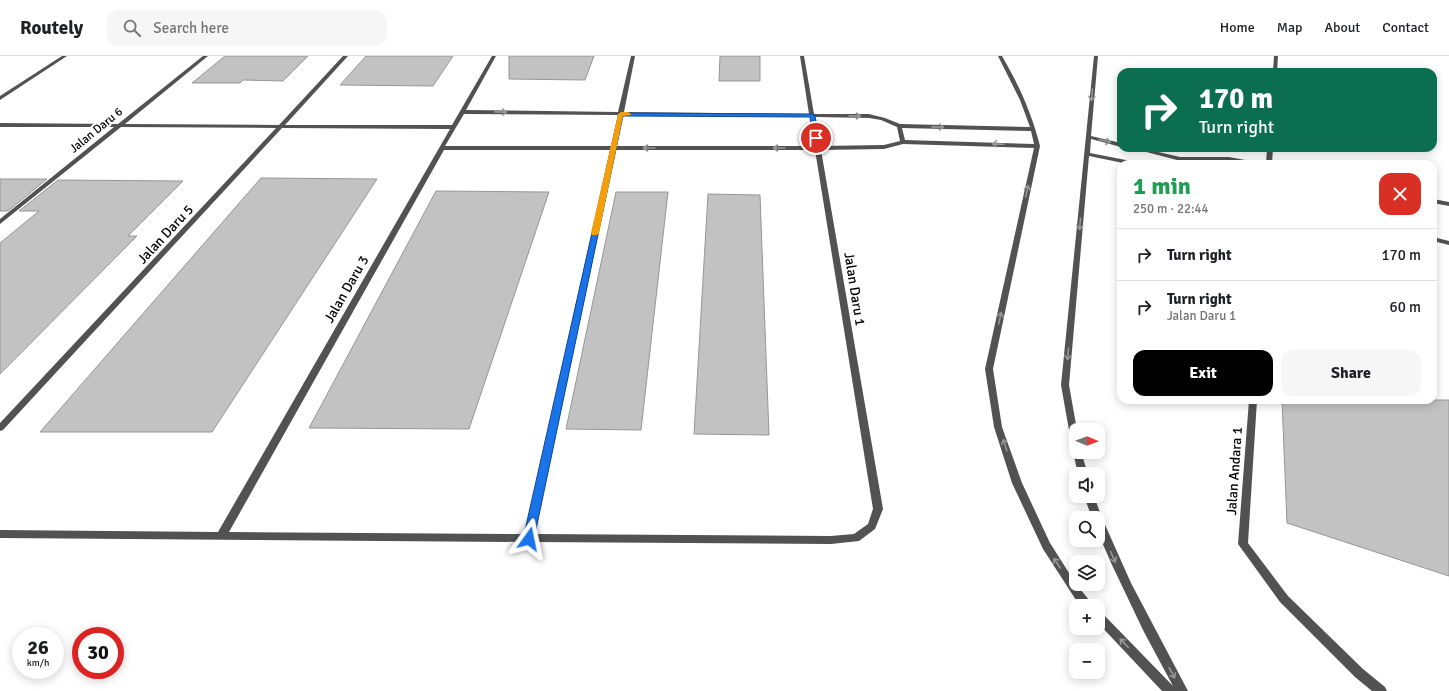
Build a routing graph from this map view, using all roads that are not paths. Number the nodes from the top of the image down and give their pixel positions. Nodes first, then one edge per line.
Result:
1 (65, 56) edge
2 (206, 56) edge
3 (346, 56) edge
4 (494, 56) edge
5 (633, 56) edge
6 (802, 56) edge
7 (1000, 56) edge
8 (1096, 56) edge
9 (1276, 56) edge
10 (1275, 68) edge
11 (0, 98) edge
12 (462, 112) junction
13 (621, 114) junction
14 (812, 116) junction
15 (0, 125) edge
16 (119, 126) junction
17 (281, 126) junction
18 (899, 126) junction
19 (453, 127) junction
20 (1033, 129) junction
21 (1088, 137) junction
22 (903, 142) junction
23 (1117, 144) edge
24 (1036, 146) junction
25 (442, 148) junction
26 (613, 148) junction
27 (818, 148) junction
28 (1147, 152) edge
29 (1087, 154) junction
30 (1117, 160) edge
31 (1173, 160) edge
32 (1213, 160) edge
33 (1234, 160) edge
34 (1437, 202) edge
35 (1449, 204) edge
36 (0, 222) edge
37 (1437, 240) edge
38 (1449, 242) edge
39 (1253, 404) edge
40 (1072, 423) edge
41 (0, 428) edge
42 (0, 534) edge
43 (221, 536) junction
44 (1105, 538) edge
45 (529, 539) junction
46 (1081, 599) edge
47 (1105, 623) edge
48 (1170, 691) edge
49 (1182, 691) edge
50 (1380, 691) edge

1 - 11 street
2 - 16 street, Jalan Daru 6
3 - 17 street, Jalan Daru 5
4 - 12 street, Jalan Daru 3
5 - 13 street
6 - 14 street, Jalan Daru 1
7 - 20 street
8 -> 21 street
9 - 10 street
12 -> 13 street
12 - 19 street, Jalan Daru 3
13 - 14 street
13 - 26 street
14 -> 18 street
14 - 27 street, Jalan Daru 1
15 - 16 street
16 - 17 street
16 - 36 street, Jalan Daru 6
17 - 19 street
17 - 41 street, Jalan Daru 5
18 -> 20 street
18 - 22 street
19 - 25 street, Jalan Daru 3
20 - 24 street
21 -> 23 street
21 - 29 street
24 -> 22 street
22 - 27 street
46 -> 24 street
25 - 26 street
25 - 43 street, Jalan Daru 3
27 -> 26 street
26 - 45 street
27 - 45 street, Jalan Daru 1
28 - 31 street
29 - 30 street
29 -> 40 street
32 - 33 street
34 - 35 street
37 - 38 street
39 - 50 street, Jalan Andara 1
42 - 43 street
43 - 45 street
44 -> 49 street
48 -> 47 street

